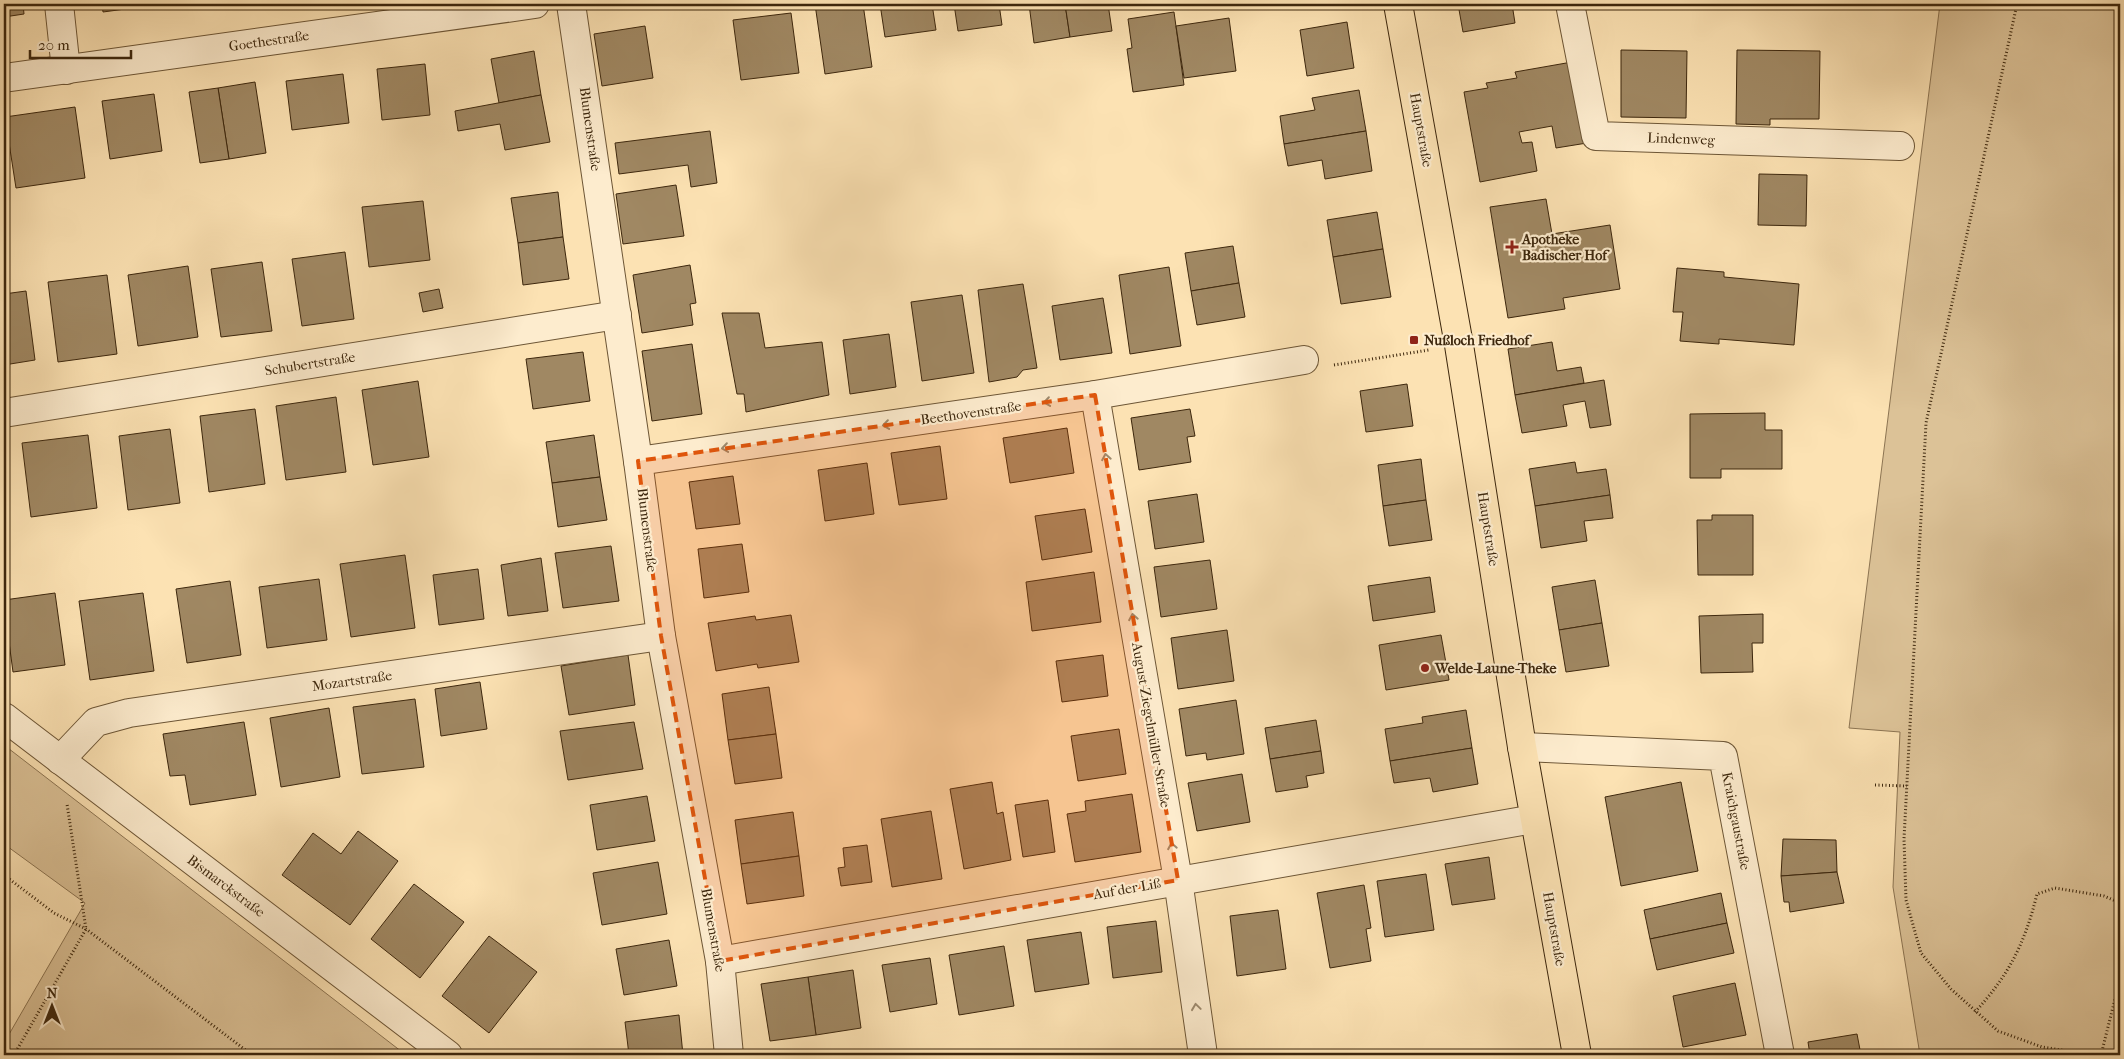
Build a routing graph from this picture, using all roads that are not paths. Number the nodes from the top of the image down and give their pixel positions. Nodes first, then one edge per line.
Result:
1 (59, 4) edge
2 (535, 4) edge
3 (571, 4) edge
4 (1398, 4) edge
5 (1570, 4) edge
6 (66, 70) junction
7 (4, 78) edge
8 (1900, 146) dead end
9 (617, 315) junction
10 (1304, 360) road end
11 (1095, 395) junction
12 (4, 413) edge
13 (638, 461) junction
14 (660, 636) junction
15 (4, 717) edge
16 (1522, 747) junction
17 (60, 760) junction
18 (1534, 819) junction
19 (1178, 880) junction
20 (720, 961) junction
21 (448, 1055) edge
22 (729, 1055) edge
23 (1203, 1055) edge
24 (1577, 1055) edge
25 (1780, 1055) edge

1 - 6 street
2 - 6 street, Goethestraße
3 - 9 street, Blumenstraße
4 - 16 main road, Hauptstraße
5 - 8 street, Lindenweg
6 - 7 street, Goethestraße
9 - 12 street, Schubertstraße
9 - 13 street, Blumenstraße
10 - 11 street, Beethovenstraße
11 -> 13 street, Beethovenstraße
19 -> 11 street, August-Ziegelmüller-Straße
13 - 14 street, Blumenstraße
14 - 17 street, Mozartstraße
14 - 20 street, Blumenstraße
15 - 17 street, Bismarckstraße
16 - 18 main road, Hauptstraße
16 - 25 street, Kraichgaustraße
17 - 21 street, Bismarckstraße
18 - 19 street, Auf der Liß
18 - 24 main road, Hauptstraße
19 - 20 street, Auf der Liß
23 -> 19 street, August-Ziegelmüller-Straße
20 - 22 street, Blumenstraße

